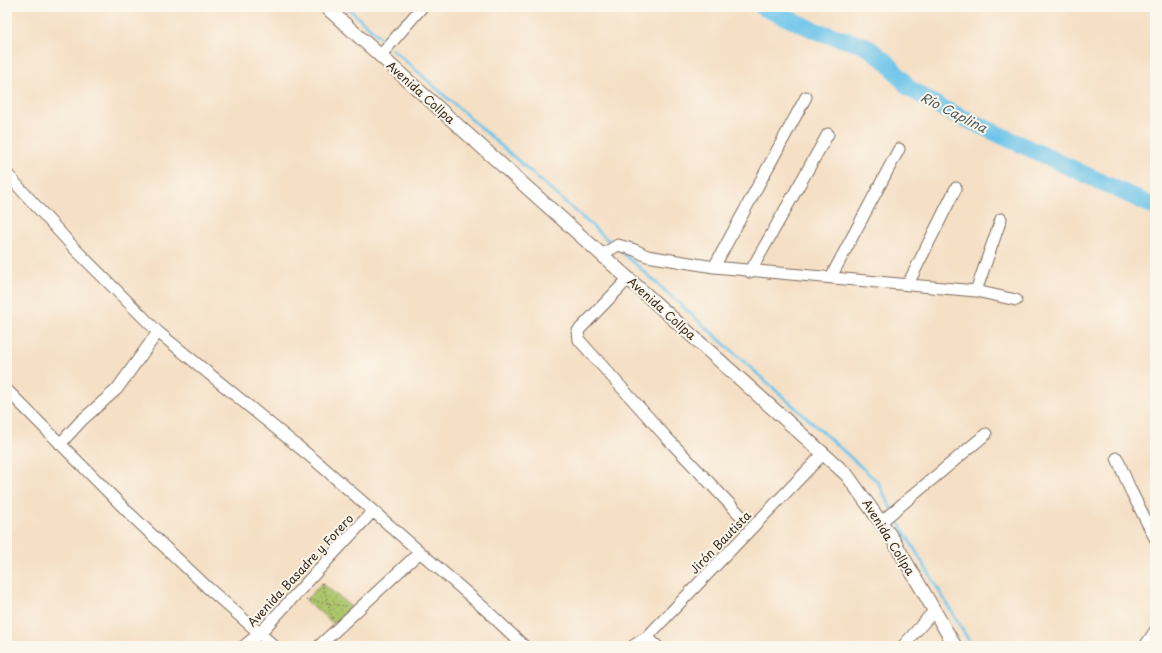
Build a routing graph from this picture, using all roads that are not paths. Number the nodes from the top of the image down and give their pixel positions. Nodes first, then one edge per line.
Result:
1 (326, 7) edge
2 (422, 7) edge
3 (380, 56) junction
4 (806, 97) dead end
5 (828, 134) dead end
6 (899, 149) dead end
7 (7, 174) edge
8 (956, 188) dead end
9 (1001, 219) dead end
10 (603, 254) junction
11 (714, 267) junction
12 (750, 272) junction
13 (830, 277) junction
14 (629, 278) junction
15 (908, 284) junction
16 (976, 291) junction
17 (1016, 300) dead end
18 (158, 332) junction
19 (7, 390) edge
20 (986, 434) dead end
21 (60, 444) junction
22 (824, 453) junction
23 (1117, 458) dead end
24 (373, 511) junction
25 (744, 518) dead end
26 (881, 522) junction
27 (1155, 538) edge
28 (420, 552) junction
29 (934, 612) junction
30 (1155, 631) edge
31 (260, 633) junction
32 (647, 637) junction
33 (244, 646) edge
34 (274, 646) edge
35 (319, 646) edge
36 (524, 646) edge
37 (633, 646) edge
38 (657, 646) edge
39 (903, 646) edge
40 (955, 646) edge
41 (1145, 646) edge

1 - 3 main road, Avenida Collpa
2 - 3 street
3 - 10 main road, Avenida Collpa
4 - 11 street
5 - 12 street
6 - 13 street
7 - 18 street
8 - 15 street
9 - 16 street
10 - 11 street
10 - 14 main road, Avenida Collpa
11 - 12 street
12 - 13 street
13 - 15 street
14 - 22 main road, Avenida Collpa
14 - 25 street
15 - 16 street
16 - 17 street
18 - 21 street
18 - 24 street
19 - 21 street
20 - 26 street
21 - 31 street
22 - 26 main road, Avenida Collpa
22 - 32 street, Jirón Bautista
23 - 27 street
24 - 28 street
24 - 31 street, Avenida Basadre y Forero
26 - 29 main road, Avenida Collpa
28 - 35 street
28 - 36 street
29 - 39 street
29 - 40 main road, Avenida Collpa
30 - 41 street
31 - 33 street, Avenida Basadre y Forero
31 - 34 street
32 - 37 street, Jirón Bautista
32 - 38 street

